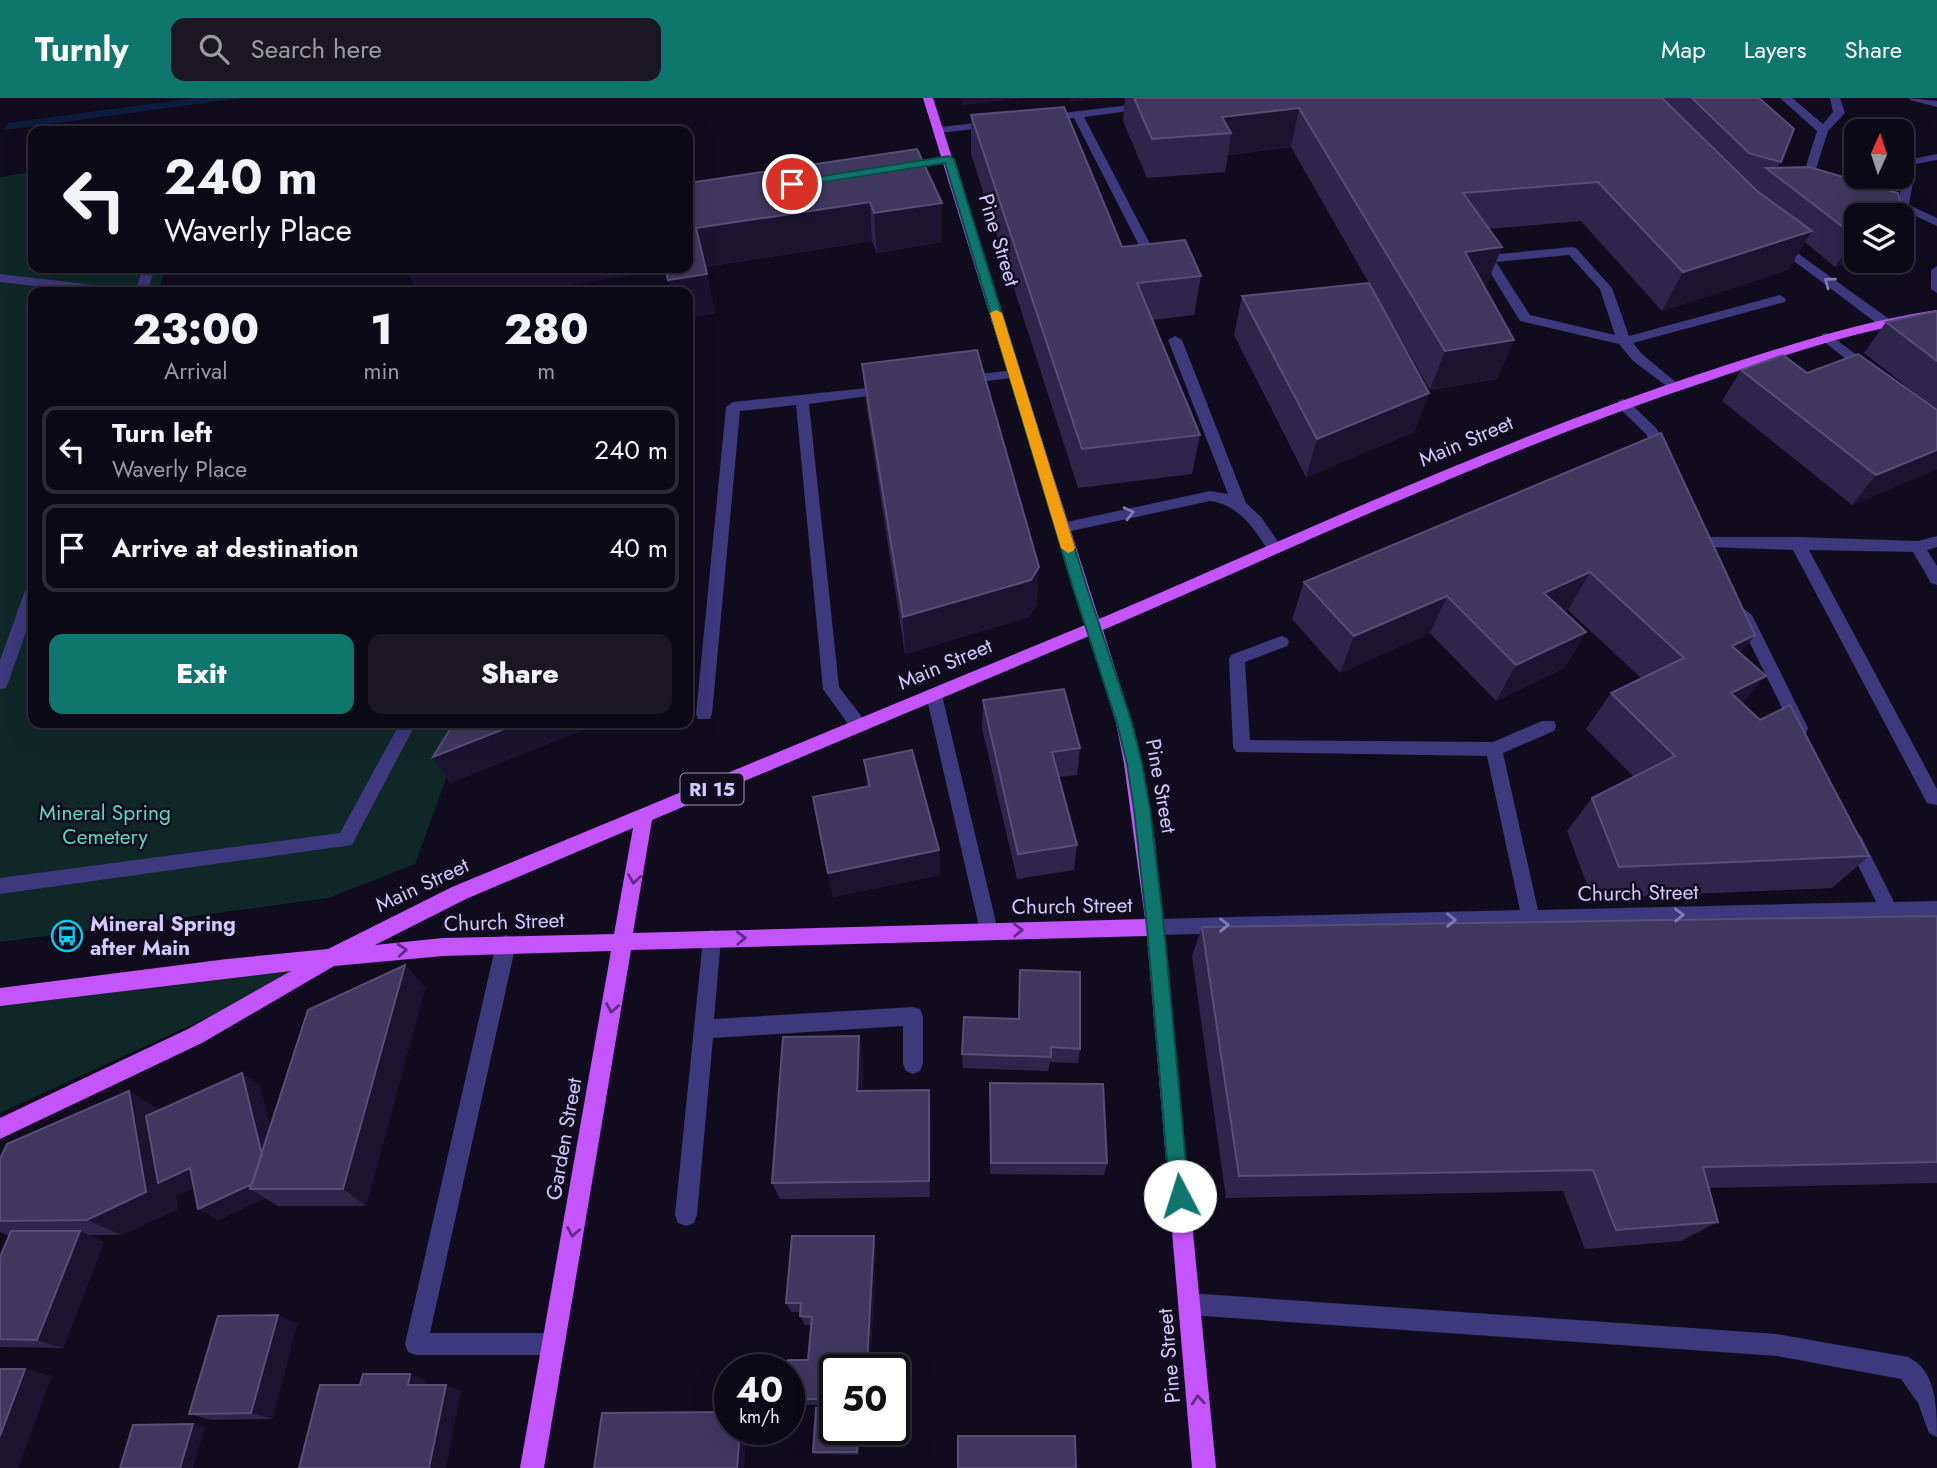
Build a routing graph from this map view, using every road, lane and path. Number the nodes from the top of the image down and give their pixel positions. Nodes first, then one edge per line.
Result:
1 (928, 98) edge
2 (1785, 98) edge
3 (1835, 98) edge
4 (1914, 98) edge
5 (1937, 104) edge
6 (1155, 105) edge
7 (1077, 114) junction
8 (1036, 119) edge
9 (1009, 122) edge
10 (940, 130) junction
11 (1823, 130) junction
12 (1937, 157) edge
13 (949, 159) junction
14 (881, 170) edge
15 (1806, 185) edge
16 (1937, 222) edge
17 (1767, 234) edge
18 (1152, 259) edge
19 (1937, 270) edge
20 (0, 278) edge
21 (76, 287) edge
22 (1937, 289) edge
23 (1780, 299) dead end
24 (1937, 313) edge
25 (1884, 323) junction
26 (1827, 337) junction
27 (1175, 340) dead end
28 (1624, 341) junction
29 (1015, 374) junction
30 (945, 382) edge
31 (1884, 382) edge
32 (906, 387) edge
33 (1673, 387) junction
34 (802, 400) junction
35 (1623, 404) junction
36 (1672, 468) edge
37 (1239, 503) junction
38 (1062, 528) junction
39 (1937, 541) edge
40 (1708, 542) edge
41 (1797, 542) junction
42 (1918, 547) junction
43 (1275, 550) junction
44 (1937, 579) edge
45 (1738, 603) edge
46 (28, 605) edge
47 (1093, 628) junction
48 (1281, 642) dead end
49 (0, 683) edge
50 (934, 695) junction
51 (704, 714) dead end
52 (859, 726) junction
53 (1548, 726) dead end
54 (405, 728) edge
55 (1805, 738) edge
56 (1494, 749) junction
57 (1937, 798) edge
58 (644, 817) junction
59 (1847, 824) edge
60 (0, 886) edge
61 (1937, 909) edge
62 (1889, 910) junction
63 (1531, 919) junction
64 (1155, 927) junction
65 (989, 931) junction
66 (712, 939) junction
67 (624, 941) junction
68 (506, 944) junction
69 (334, 956) junction
70 (0, 997) edge
71 (704, 1029) junction
72 (913, 1064) dead end
73 (0, 1129) edge
74 (686, 1215) dead end
75 (1189, 1304) junction
76 (553, 1344) junction
77 (1937, 1425) edge
78 (532, 1468) edge
79 (1204, 1468) edge

1 - 10 main road, Pine Street
2 - 11 street
3 - 11 street
4 - 5 street
6 - 7 street
7 - 8 street
7 - 18 street
9 - 10 street
10 - 13 main road, Pine Street
11 - 15 street
12 - 16 street
13 - 14 street
13 - 29 main road, Pine Street
25 -> 17 street
19 - 22 street
20 - 21 street
23 - 28 street
24 - 25 main road, Main Street
25 - 26 main road, Main Street
26 - 31 street
26 - 33 main road, Main Street
27 - 37 street
28 - 28 street
28 - 33 street
29 - 30 street
29 - 38 main road, Pine Street
32 - 34 street
33 - 35 main road, Main Street
34 - 51 street
34 - 52 street
35 - 36 street
35 - 43 main road, Main Street
38 -> 37 street
37 - 43 street
38 - 47 main road, Pine Street
39 - 42 street
40 - 41 street
41 - 42 street
41 - 57 street
42 - 44 street
43 - 47 main road, Main Street
45 - 55 street
46 - 49 street
47 - 50 main road, Main Street / RI 15
47 - 64 main road, Pine Street
48 - 56 street
50 - 52 main road, Main Street / RI 15
50 - 65 street
52 - 58 main road, Main Street / RI 15
53 - 56 street
54 - 60 street
56 - 63 street
58 -> 67 main road, Garden Street
58 - 69 main road, Main Street / RI 15
59 - 62 street
61 - 62 street, Church Street
63 -> 62 street, Church Street
64 -> 63 street, Church Street
65 -> 64 main road, Church Street / RI 15
64 - 75 main road, Pine Street
66 -> 65 main road, Church Street / RI 15
66 - 67 main road, Church Street / RI 15
66 - 71 street
67 - 68 main road, Church Street / RI 15
67 -> 76 main road, Garden Street
69 -> 68 main road, Church Street / RI 15
68 - 76 street
69 - 70 main road, RI 15
69 - 73 main road, Main Street
71 - 72 street
71 - 74 street
75 - 77 street
79 -> 75 main road, Pine Street
76 - 78 main road, Garden Street

